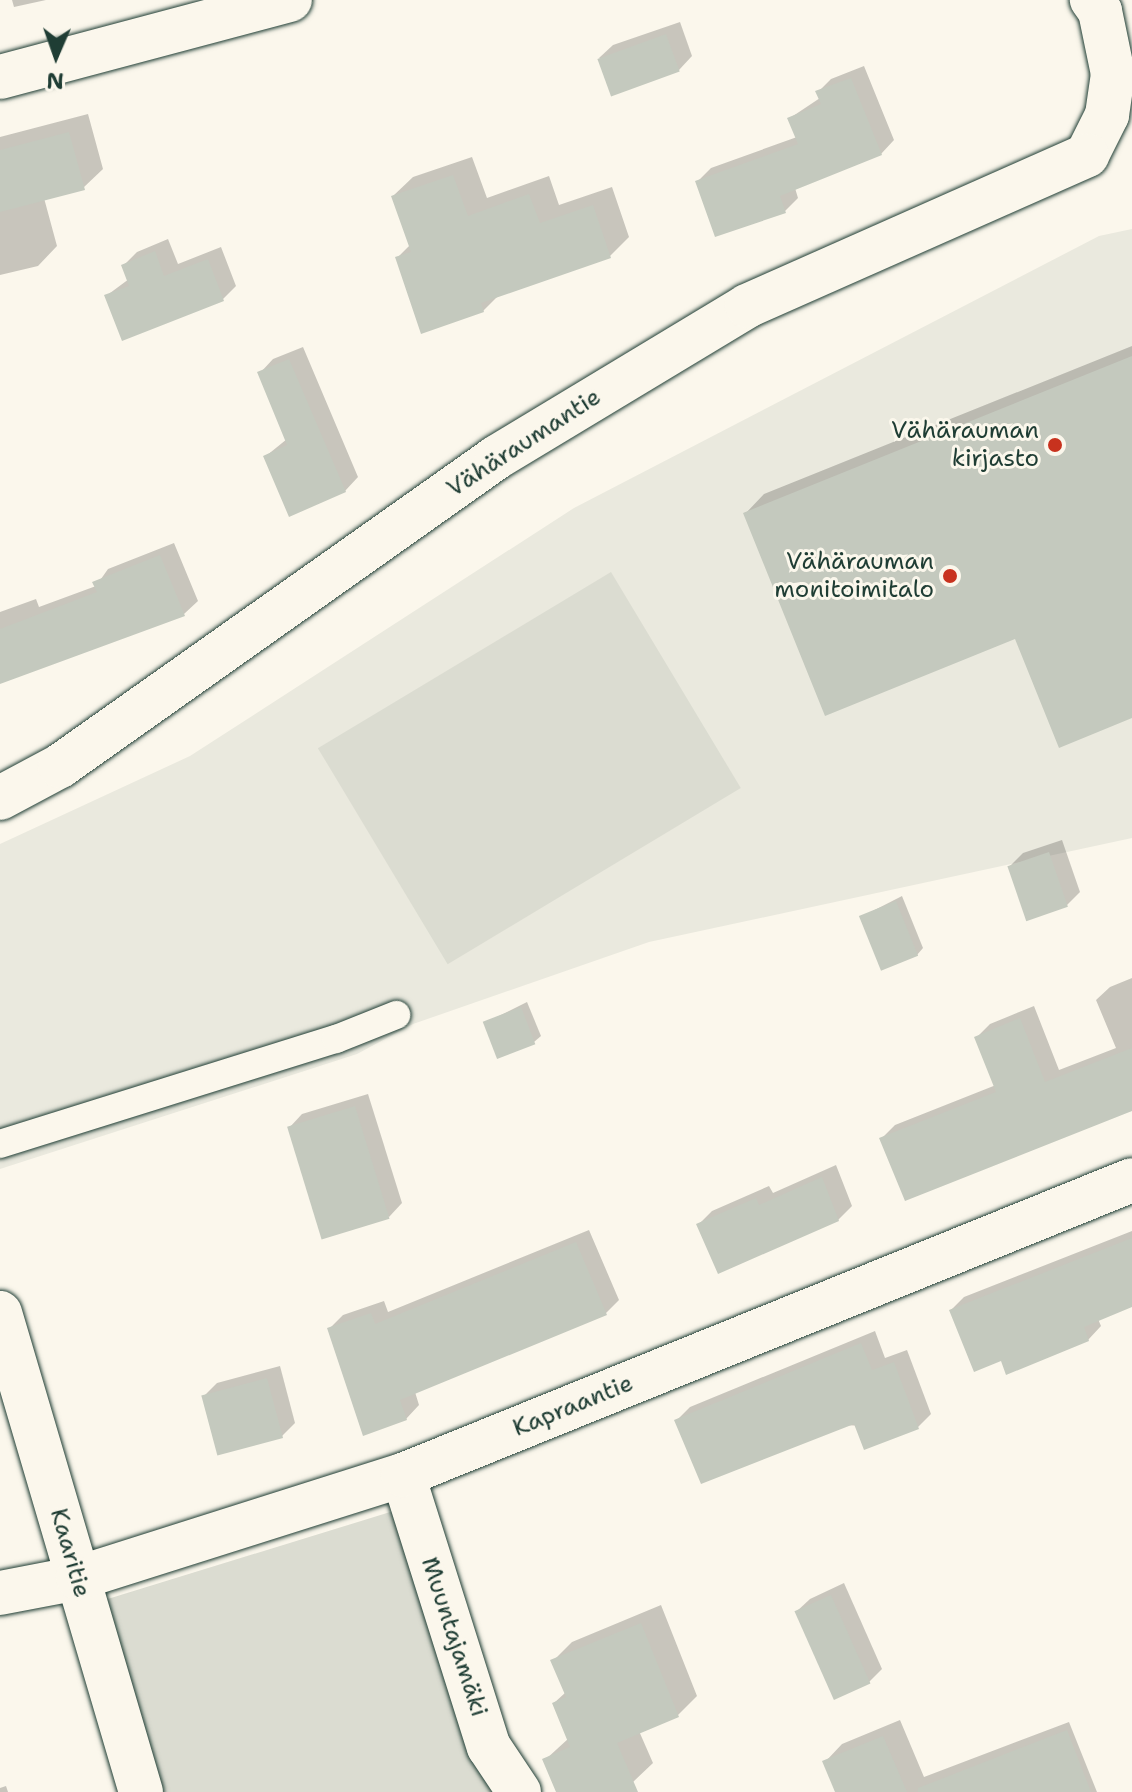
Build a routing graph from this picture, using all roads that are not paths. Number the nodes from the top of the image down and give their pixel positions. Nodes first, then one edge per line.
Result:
1 (290, 0) edge
2 (1092, 0) edge
3 (0, 77) edge
4 (0, 798) edge
5 (396, 1015) dead end
6 (0, 1144) edge
7 (1132, 1180) edge
8 (0, 1313) edge
9 (403, 1475) junction
10 (78, 1578) junction
11 (0, 1593) edge
12 (141, 1792) edge
13 (519, 1792) edge

1 - 3 street
2 - 4 street, Vähäraumantie
5 - 6 lane
7 - 9 street, Kapraantie
8 - 10 street, Kaaritie
9 - 10 street, Kapraantie
9 - 13 street, Muuntajamäki
10 - 11 street, Kapraantie
10 - 12 street, Kaaritie

